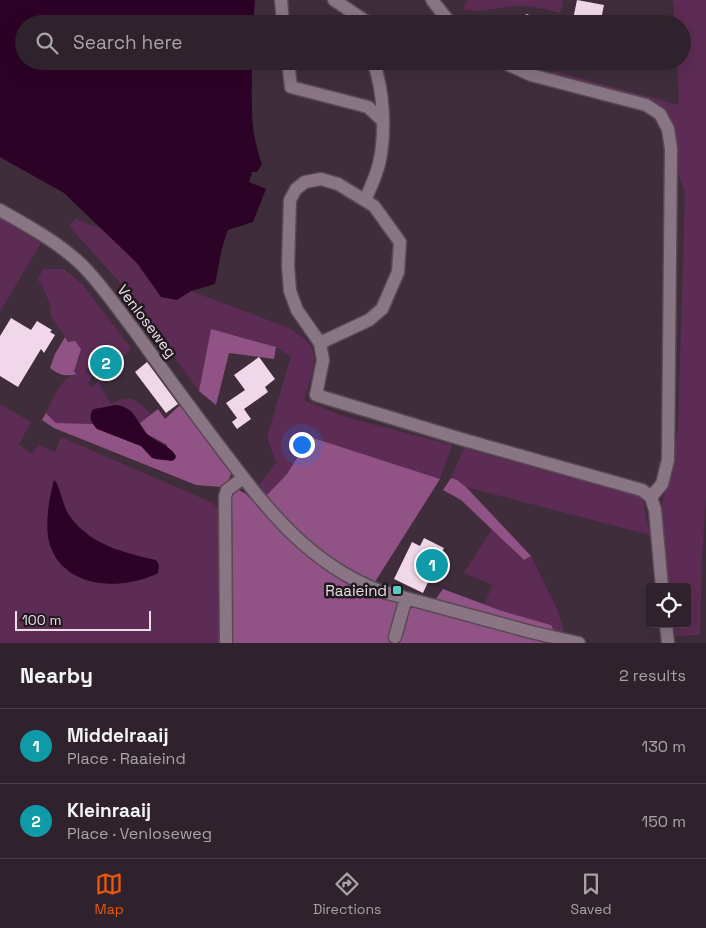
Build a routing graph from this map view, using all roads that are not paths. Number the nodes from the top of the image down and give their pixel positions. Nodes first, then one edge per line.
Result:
1 (281, 0) edge
2 (334, 0) edge
3 (432, 0) edge
4 (282, 15) edge
5 (353, 15) edge
6 (444, 15) edge
7 (289, 70) edge
8 (376, 70) edge
9 (520, 70) edge
10 (383, 121) junction
11 (365, 200) junction
12 (0, 210) edge
13 (320, 343) junction
14 (243, 478) junction
15 (651, 497) junction
16 (662, 583) edge
17 (406, 598) junction
18 (666, 628) edge
19 (395, 637) dead end
20 (226, 643) edge
21 (579, 643) edge
22 (668, 643) edge

1 - 4 street
2 - 5 street
3 - 6 street
7 - 10 street
8 - 10 street
9 - 15 street
10 - 11 street
11 - 13 street
11 - 13 street
12 - 14 street, Venloseweg
13 - 15 street
14 - 17 street
14 - 20 street
15 - 16 street
17 - 19 street
17 - 21 street
18 - 22 street

